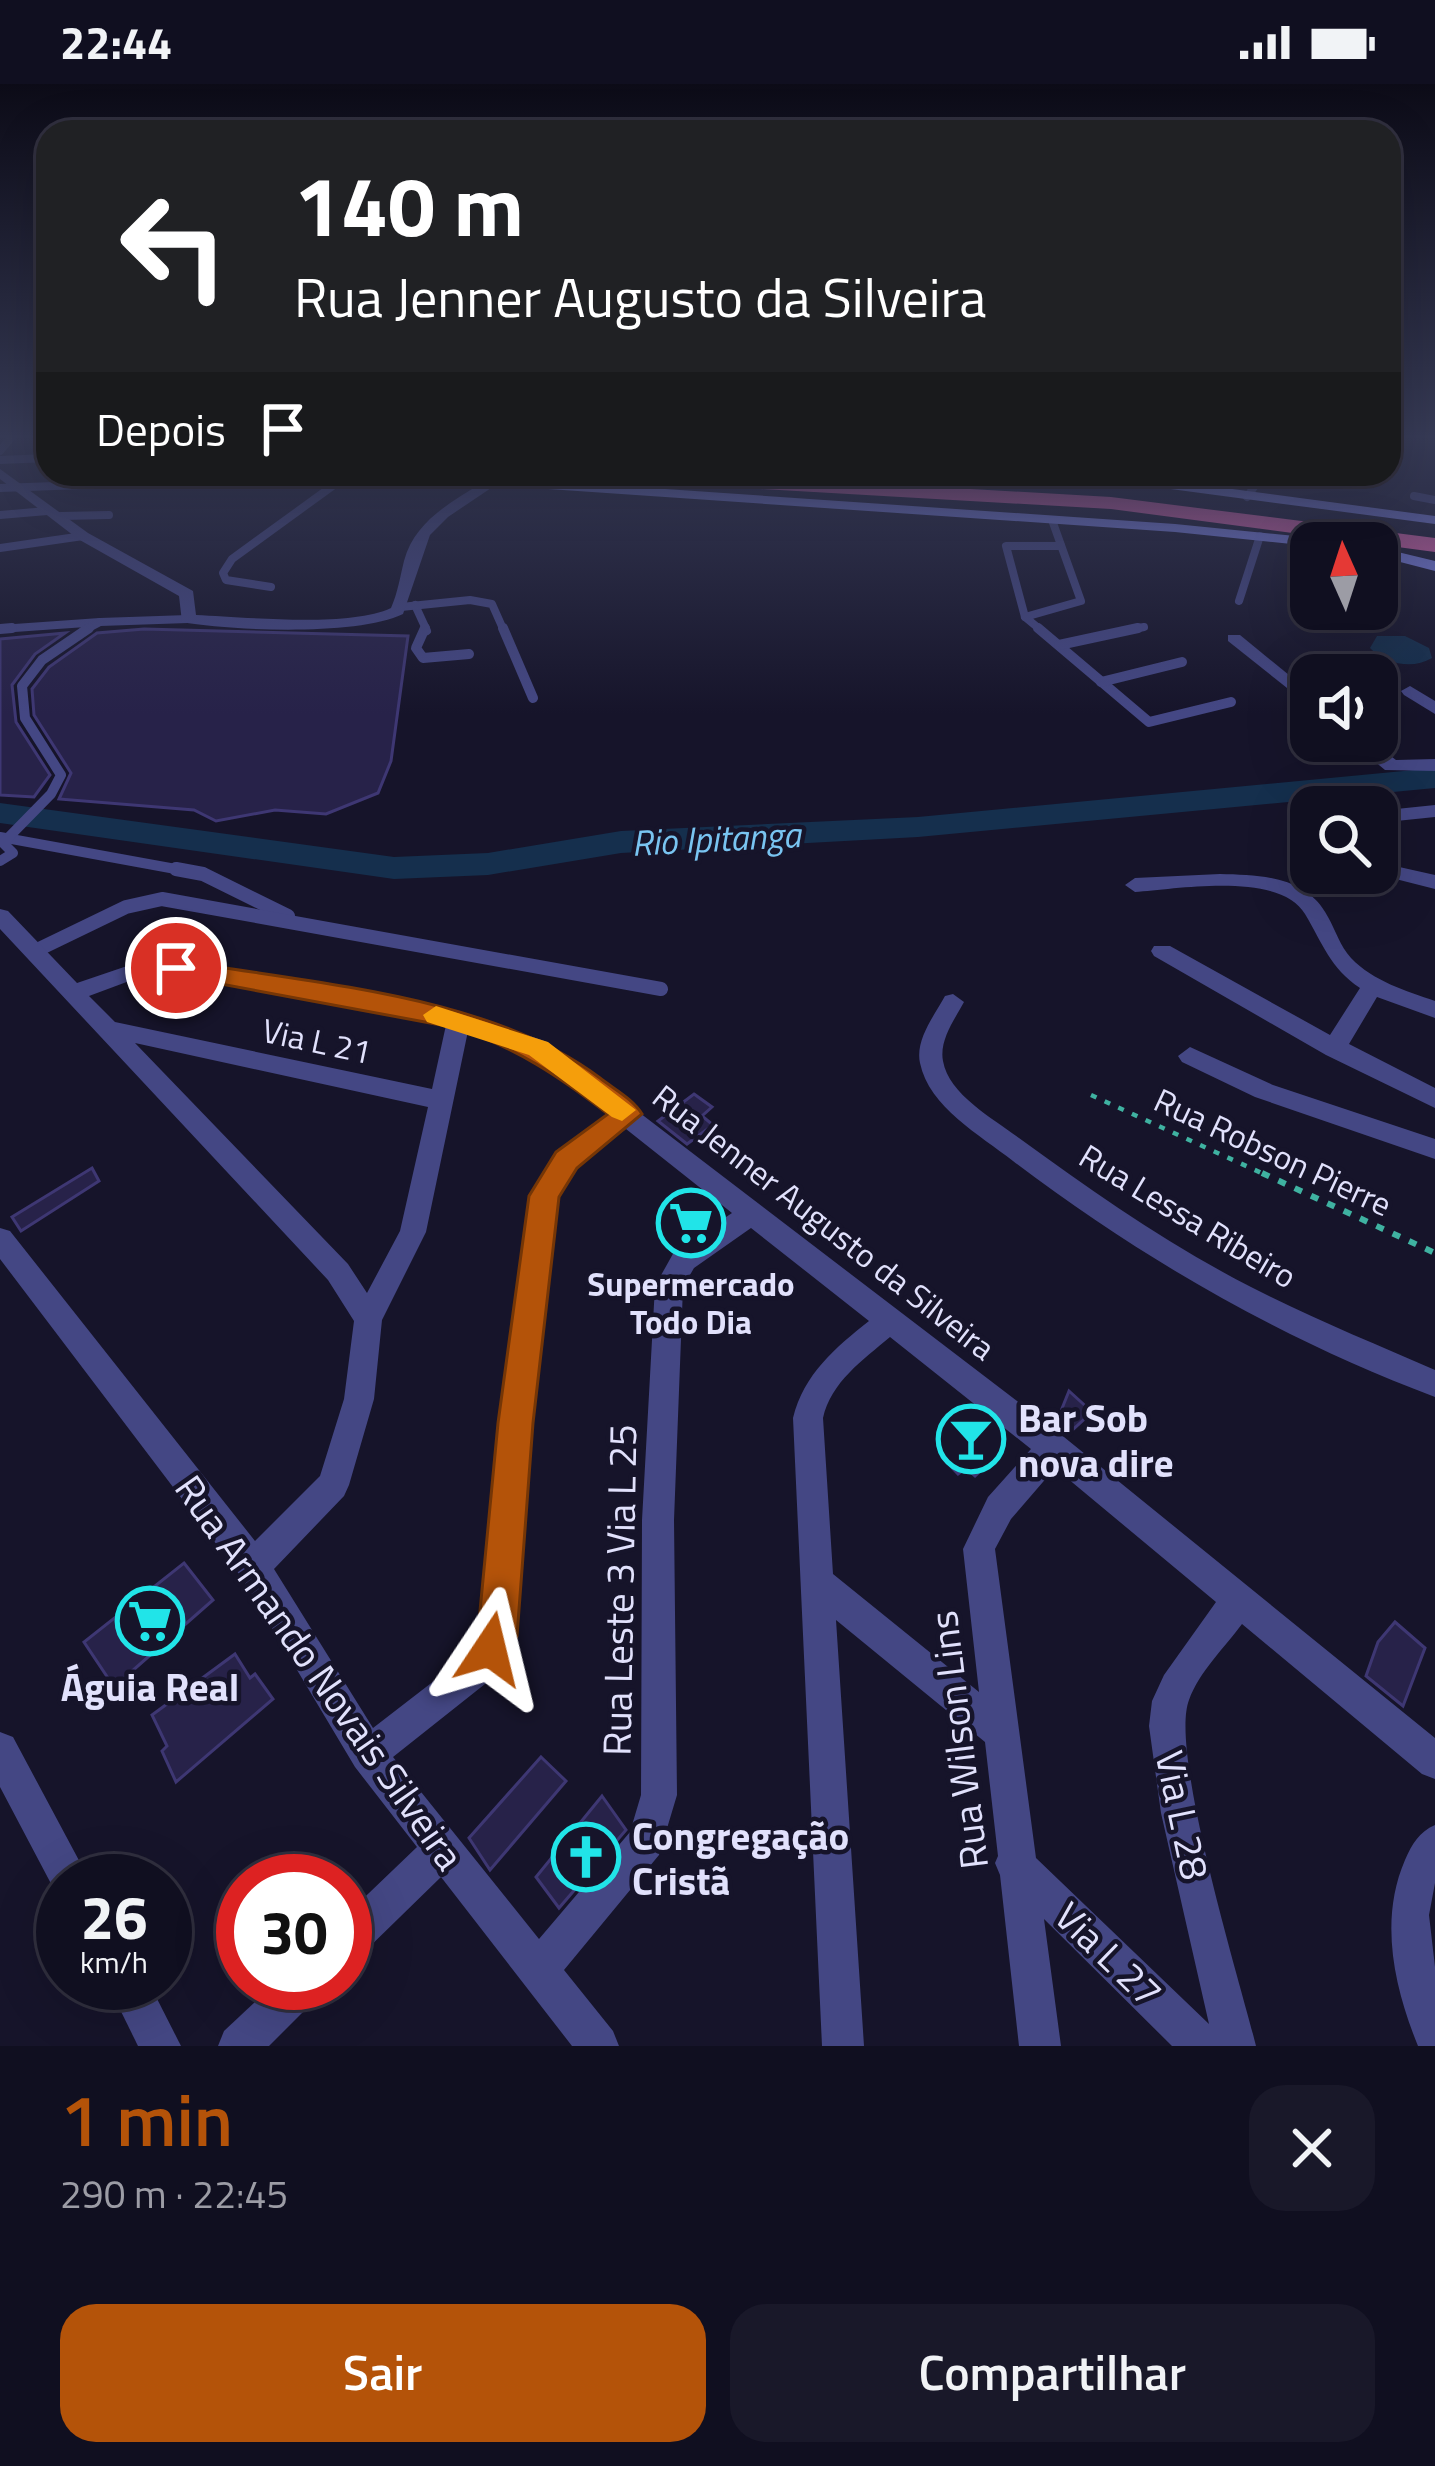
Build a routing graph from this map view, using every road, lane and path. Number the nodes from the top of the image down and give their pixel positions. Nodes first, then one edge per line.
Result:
1 (76, 531) edge
2 (273, 531) edge
3 (426, 531) edge
4 (1056, 531) edge
5 (1189, 531) edge
6 (1346, 531) edge
7 (1381, 531) edge
8 (83, 536) junction
9 (1260, 536) junction
10 (1290, 539) edge
11 (1435, 541) edge
12 (1061, 546) junction
13 (0, 548) edge
14 (1398, 556) edge
15 (1435, 566) edge
16 (271, 587) dead end
17 (1238, 601) dead end
18 (408, 606) junction
19 (1025, 617) junction
20 (188, 620) junction
21 (100, 622) junction
22 (1144, 627) dead end
23 (0, 628) edge
24 (1234, 638) dead end
25 (1059, 645) junction
26 (469, 653) dead end
27 (1182, 662) dead end
28 (1101, 682) junction
29 (1290, 685) edge
30 (1410, 691) dead end
31 (533, 698) dead end
32 (1231, 702) dead end
33 (1435, 709) edge
34 (1387, 762) edge
35 (1435, 765) edge
36 (1435, 812) edge
37 (1398, 815) edge
38 (7, 836) edge
39 (0, 860) edge
40 (1398, 873) edge
41 (1435, 882) edge
42 (1135, 885) dead end
43 (0, 916) edge
44 (297, 922) junction
45 (18, 945) edge
46 (1162, 951) dead end
47 (1372, 987) junction
48 (661, 989) dead end
49 (70, 994) junction
50 (953, 1002) dead end
51 (1435, 1010) edge
52 (459, 1019) junction
53 (106, 1028) junction
54 (1334, 1049) junction
55 (1190, 1056) dead end
56 (1091, 1095) dead end
57 (1435, 1099) edge
58 (444, 1102) junction
59 (628, 1114) junction
60 (1435, 1149) edge
61 (753, 1212) junction
62 (0, 1239) edge
63 (1435, 1253) edge
64 (368, 1319) junction
65 (890, 1320) junction
66 (1435, 1384) edge
67 (1053, 1447) junction
68 (254, 1567) junction
69 (819, 1584) junction
70 (1238, 1601) junction
71 (999, 1731) junction
72 (0, 1750) edge
73 (368, 1754) junction
74 (1435, 1761) edge
75 (1435, 1844) edge
76 (442, 1848) junction
77 (56, 1854) edge
78 (1014, 1863) junction
79 (372, 1917) edge
80 (540, 1968) junction
81 (141, 2010) edge
82 (276, 2010) edge
83 (1435, 2038) edge
84 (160, 2046) edge
85 (239, 2046) edge
86 (598, 2046) edge
87 (843, 2046) edge
88 (1040, 2046) edge
89 (1202, 2046) edge
90 (1235, 2046) edge

1 - 8 street
2 - 16 lane
3 - 18 street
4 - 12 lane
5 - 9 main road
6 - 11 highway
7 - 11 highway
8 - 13 lane
8 - 20 street
9 - 10 main road
9 - 17 lane
12 - 19 lane
12 - 19 lane
14 - 15 main road
18 - 20 street
18 - 26 lane
18 - 31 lane
19 - 25 lane
20 - 21 lane
21 - 23 lane
21 - 38 lane
22 - 25 lane
24 - 29 street
25 - 28 lane
27 - 28 lane
28 - 32 lane
30 - 33 street
34 - 35 street
36 - 37 street
38 - 39 lane
38 - 44 lane
40 - 41 street
42 - 47 street
43 - 45 street
44 - 45 lane
44 - 48 lane
45 - 49 street
46 - 54 street
47 - 51 street
47 - 54 street
49 - 52 street, Rua Jenner Augusto da Silveira
49 - 53 street
50 - 66 street, Rua Lessa Ribeiro
52 - 58 street
52 - 59 street, Rua Jenner Augusto da Silveira
53 - 58 street, Via L 21
53 - 64 street
54 - 57 street
55 - 60 street
56 - 63 path, Rua Robson Pierre
58 - 64 street
59 - 61 street, Rua Jenner Augusto da Silveira
59 - 73 street
61 - 65 street, Rua Jenner Augusto da Silveira
61 - 80 street, Rua Leste 3 Via L 25
62 - 68 street, Rua Armando Novais Silveira
64 - 68 street
65 - 67 street, Rua Jenner Augusto da Silveira
65 - 69 street
67 - 70 street, Rua Jenner Augusto da Silveira
67 - 71 street, Rua Wilson Lins
68 - 73 street, Rua Armando Novais Silveira
69 - 71 street
69 - 87 street
70 - 74 street, Rua Jenner Augusto da Silveira
70 - 90 street, Via L 28
71 - 78 street, Rua Wilson Lins
72 - 77 street
73 - 76 street, Rua Armando Novais Silveira
75 - 83 street
76 - 79 street
76 - 80 street, Rua Armando Novais Silveira
78 - 88 street, Rua Wilson Lins
78 - 89 street, Via L 27
80 - 86 street, Rua Armando Novais Silveira
81 - 84 street
82 - 85 street

